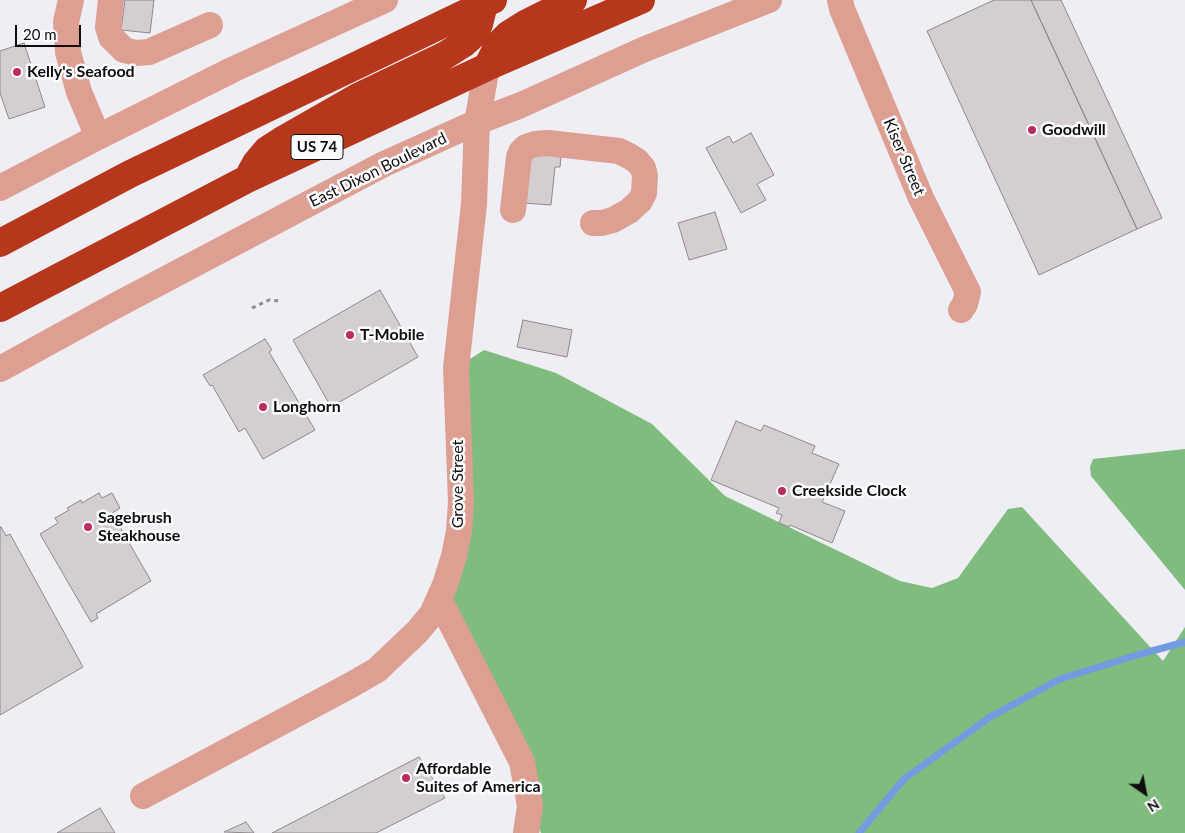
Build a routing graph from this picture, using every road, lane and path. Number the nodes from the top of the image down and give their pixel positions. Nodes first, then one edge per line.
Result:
1 (71, 0) edge
2 (111, 0) edge
3 (385, 0) edge
4 (573, 0) edge
5 (641, 0) edge
6 (769, 0) edge
7 (840, 0) edge
8 (487, 1) edge
9 (210, 26) dead end
10 (487, 67) junction
11 (477, 122) junction
12 (98, 137) junction
13 (247, 179) junction
14 (0, 188) edge
15 (513, 210) dead end
16 (593, 223) dead end
17 (0, 243) edge
18 (282, 301) dead end
19 (0, 308) edge
20 (252, 308) dead end
21 (960, 310) dead end
22 (0, 369) edge
23 (438, 599) junction
24 (143, 796) dead end
25 (526, 833) edge

1 - 12 street
2 - 9 street
3 - 12 street
4 - 10 highway
5 - 10 highway, US 74
6 - 11 street, East Dixon Boulevard
7 - 21 street, Kiser Street
8 - 13 highway
8 - 17 highway
10 - 11 street, Grove Street
10 - 13 highway, US 74
11 - 22 street, East Dixon Boulevard
11 - 23 street, Grove Street
12 - 14 street
13 - 19 highway, US 74
15 - 16 street
18 - 20 path
23 - 24 street, Grove Street
23 - 25 street

